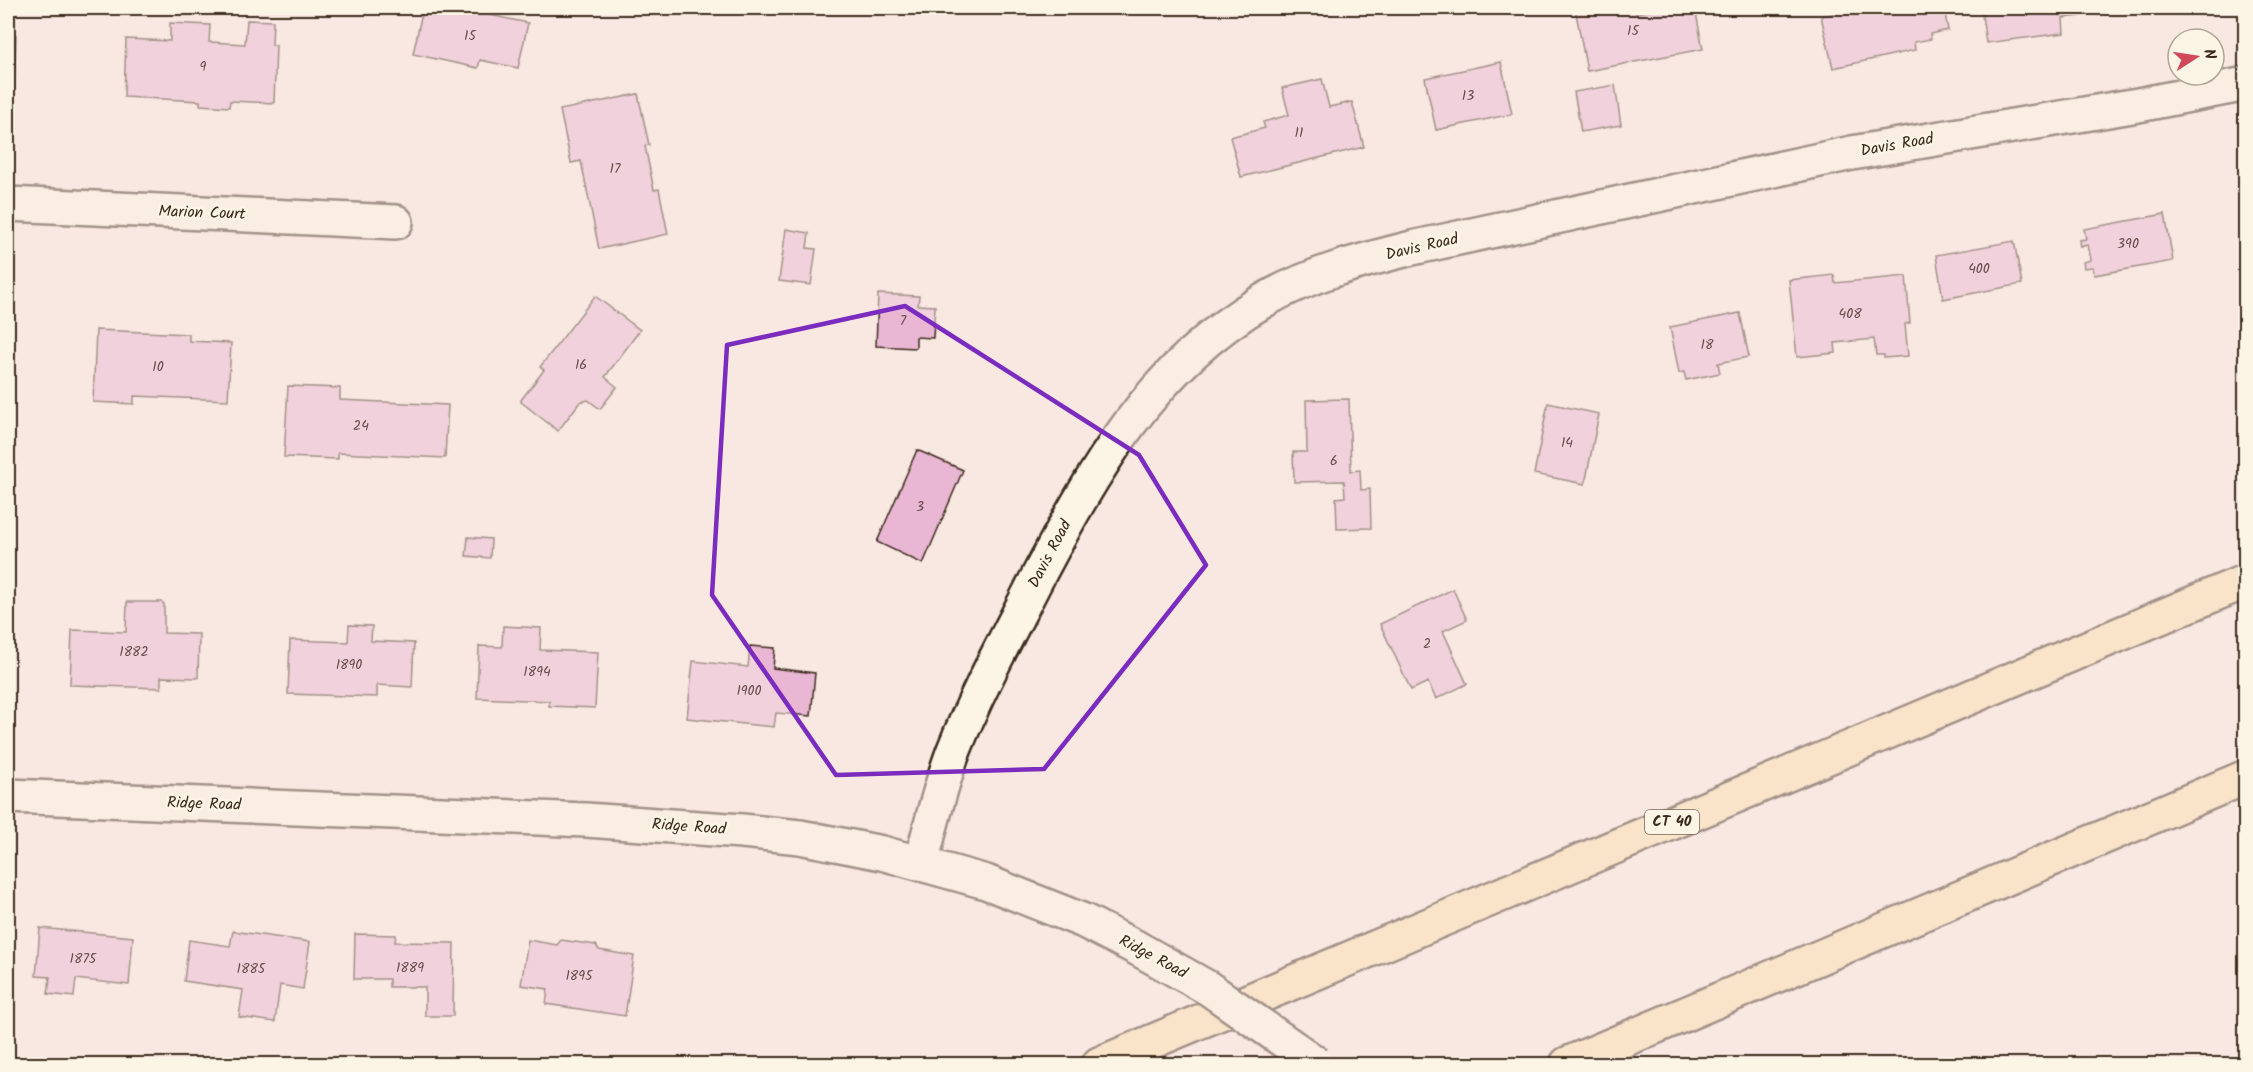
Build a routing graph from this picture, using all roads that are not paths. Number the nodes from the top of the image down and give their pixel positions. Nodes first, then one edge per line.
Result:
1 (2246, 84) edge
2 (8, 204) edge
3 (396, 222) dead end
4 (2246, 580) edge
5 (2246, 777) edge
6 (8, 796) edge
7 (921, 863) junction
8 (1099, 1065) edge
9 (1317, 1065) edge
10 (1567, 1065) edge

1 - 7 main road, Davis Road
2 - 3 main road, Marion Court
4 - 8 highway, CT 40
5 - 10 highway
6 - 7 main road, Ridge Road
7 - 9 main road, Ridge Road, bridge

